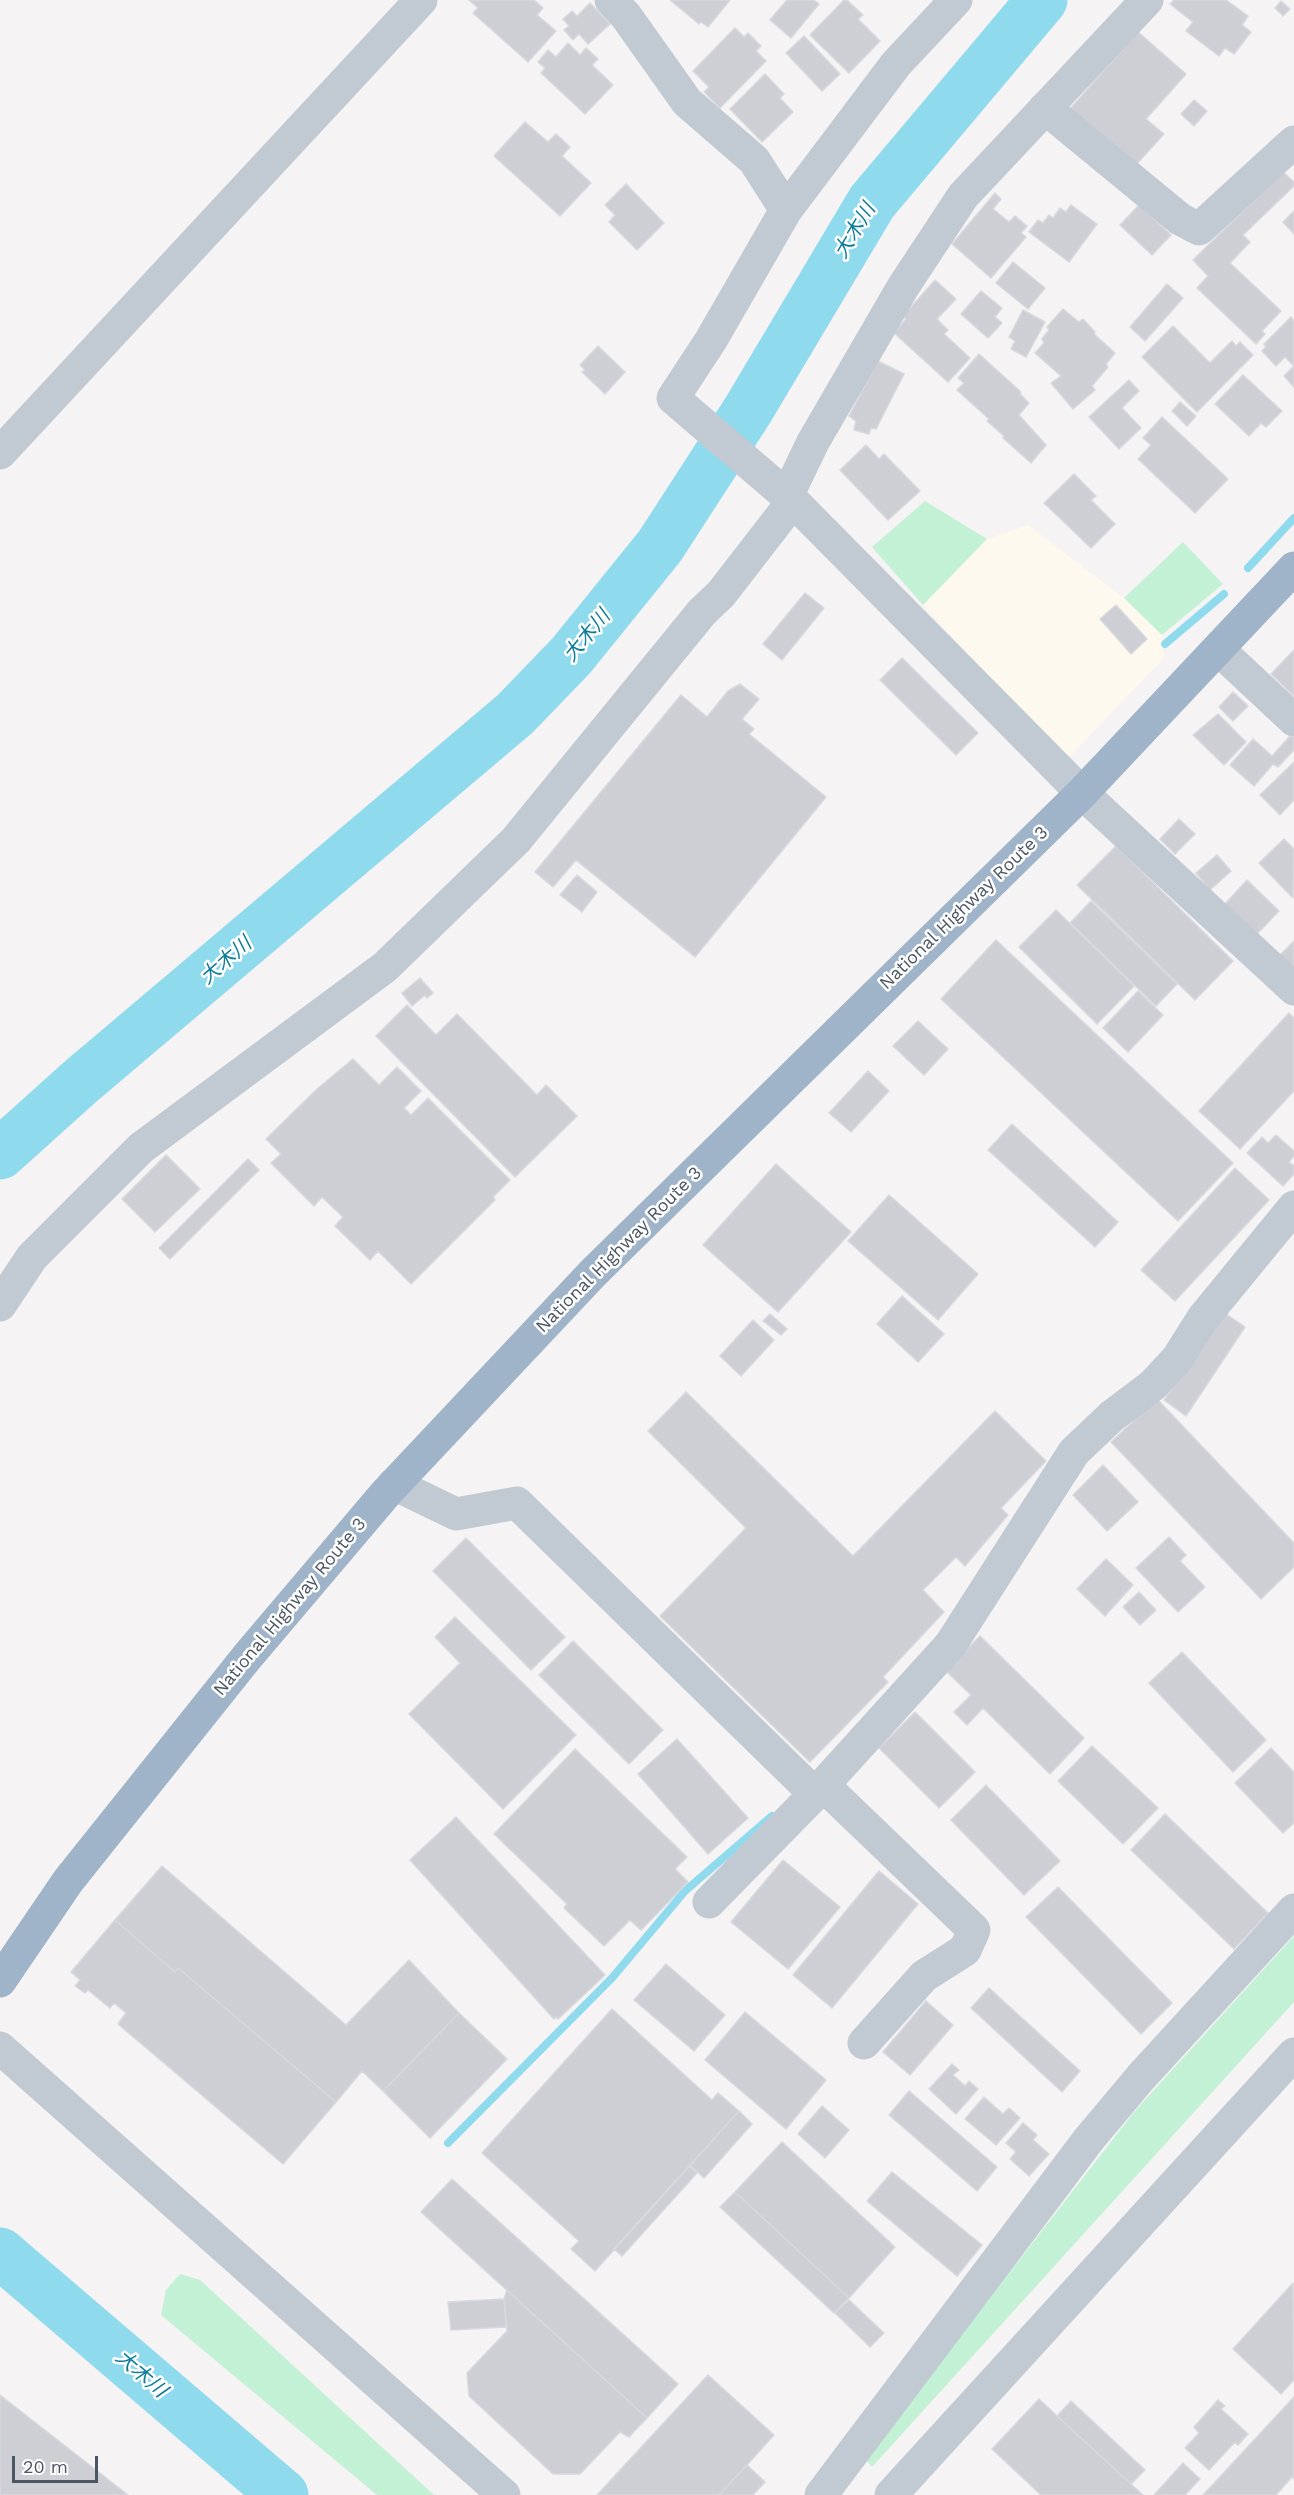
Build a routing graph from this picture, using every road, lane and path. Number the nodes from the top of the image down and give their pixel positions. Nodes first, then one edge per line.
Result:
1 (421, 0) edge
2 (611, 0) edge
3 (956, 0) edge
4 (1147, 0) edge
5 (1045, 108) junction
6 (1294, 142) edge
7 (786, 210) junction
8 (0, 453) edge
9 (790, 498) junction
10 (1294, 568) edge
11 (1218, 649) junction
12 (1294, 720) edge
13 (1082, 793) junction
14 (1294, 989) edge
15 (1294, 1207) edge
16 (0, 1305) edge
17 (394, 1484) junction
18 (819, 1789) junction
19 (709, 1902) dead end
20 (1294, 1910) edge
21 (0, 1981) edge
22 (864, 2043) dead end
23 (0, 2048) edge
24 (1294, 2054) edge
25 (504, 2495) edge
26 (821, 2495) edge
27 (891, 2495) edge

1 - 8 street
2 - 7 street
3 - 7 street
4 - 5 street
5 - 6 street
5 - 9 street
7 - 9 street
9 - 13 street
9 - 16 street
10 - 11 highway, National Highway Route 3
11 - 12 street
11 - 13 highway, National Highway Route 3
13 - 14 street
13 - 17 highway, National Highway Route 3
15 - 18 street
17 - 18 street
17 - 21 highway, National Highway Route 3
18 - 19 street
18 - 22 street
20 - 26 street
23 - 25 street
24 - 27 street

